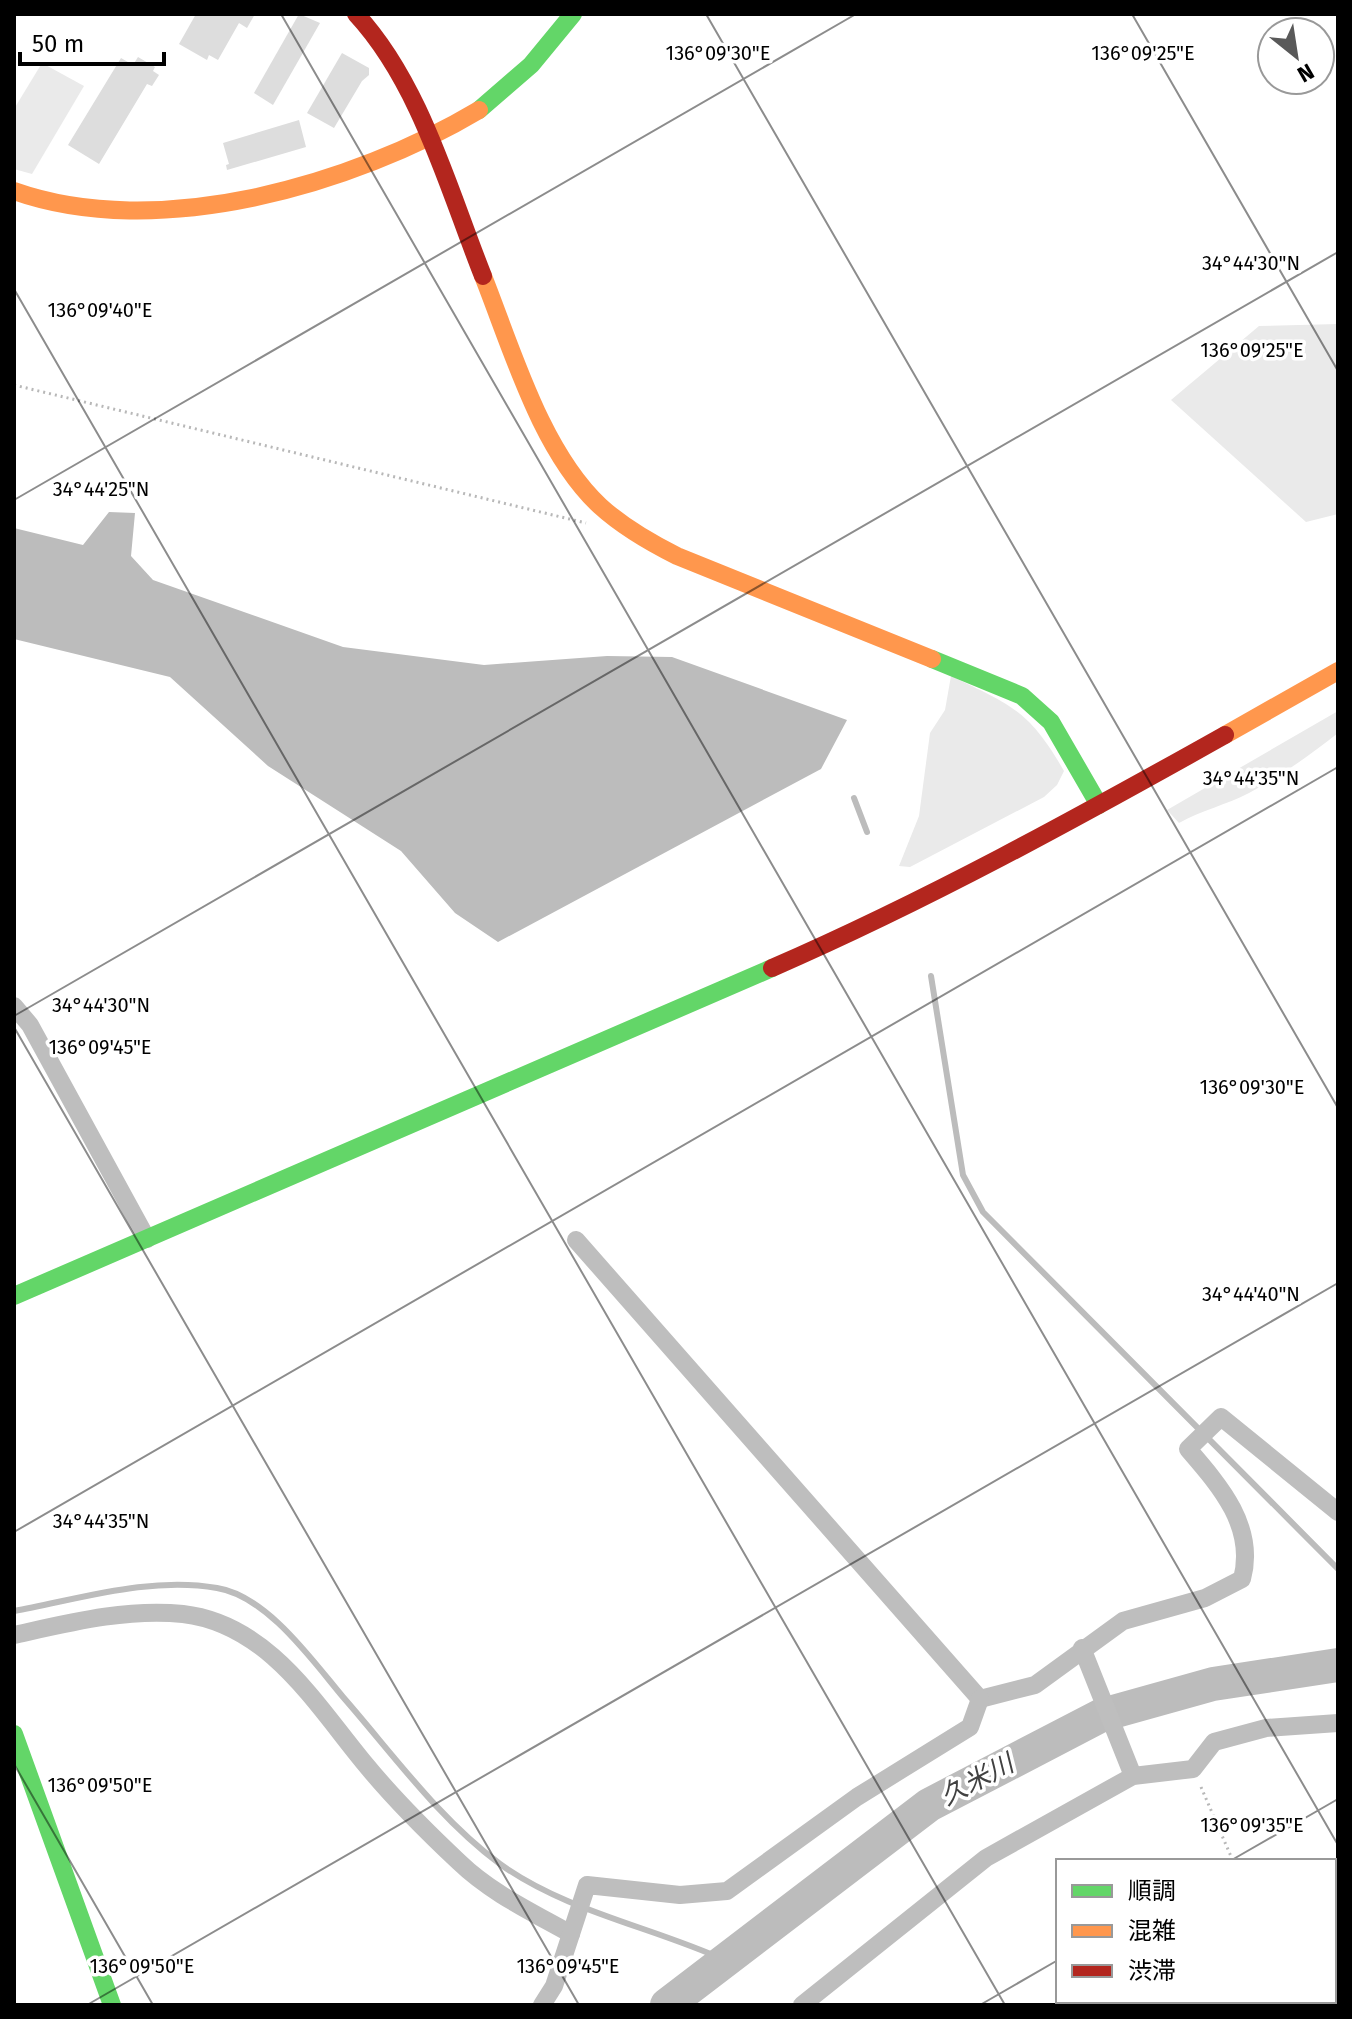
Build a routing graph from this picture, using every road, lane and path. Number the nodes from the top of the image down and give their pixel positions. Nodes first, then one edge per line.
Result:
1 (356, 14) edge
2 (573, 14) edge
3 (430, 138) junction
4 (14, 191) edge
5 (14, 385) edge
6 (593, 525) dead end
7 (1338, 671) edge
8 (1099, 805) junction
9 (14, 1006) edge
10 (147, 1239) junction
11 (576, 1240) dead end
12 (14, 1296) edge
13 (1338, 1512) edge
14 (14, 1635) edge
15 (1085, 1655) junction
16 (980, 1699) junction
17 (1338, 1723) edge
18 (14, 1734) edge
19 (1193, 1769) junction
20 (1133, 1776) junction
21 (1232, 1859) edge
22 (573, 1930) junction
23 (112, 2005) edge
24 (542, 2005) edge
25 (802, 2005) edge

1 - 3 street
2 - 3 street
3 - 4 street
3 - 8 street
5 - 6 path
7 - 8 street
8 - 10 street
9 - 10 street
10 - 12 street
11 - 16 street
13 - 15 street
14 - 22 street
15 - 16 street
15 - 20 street
16 - 22 street
17 - 19 street
18 - 23 street
19 - 20 street
19 - 21 path
20 - 25 street
22 - 24 street

